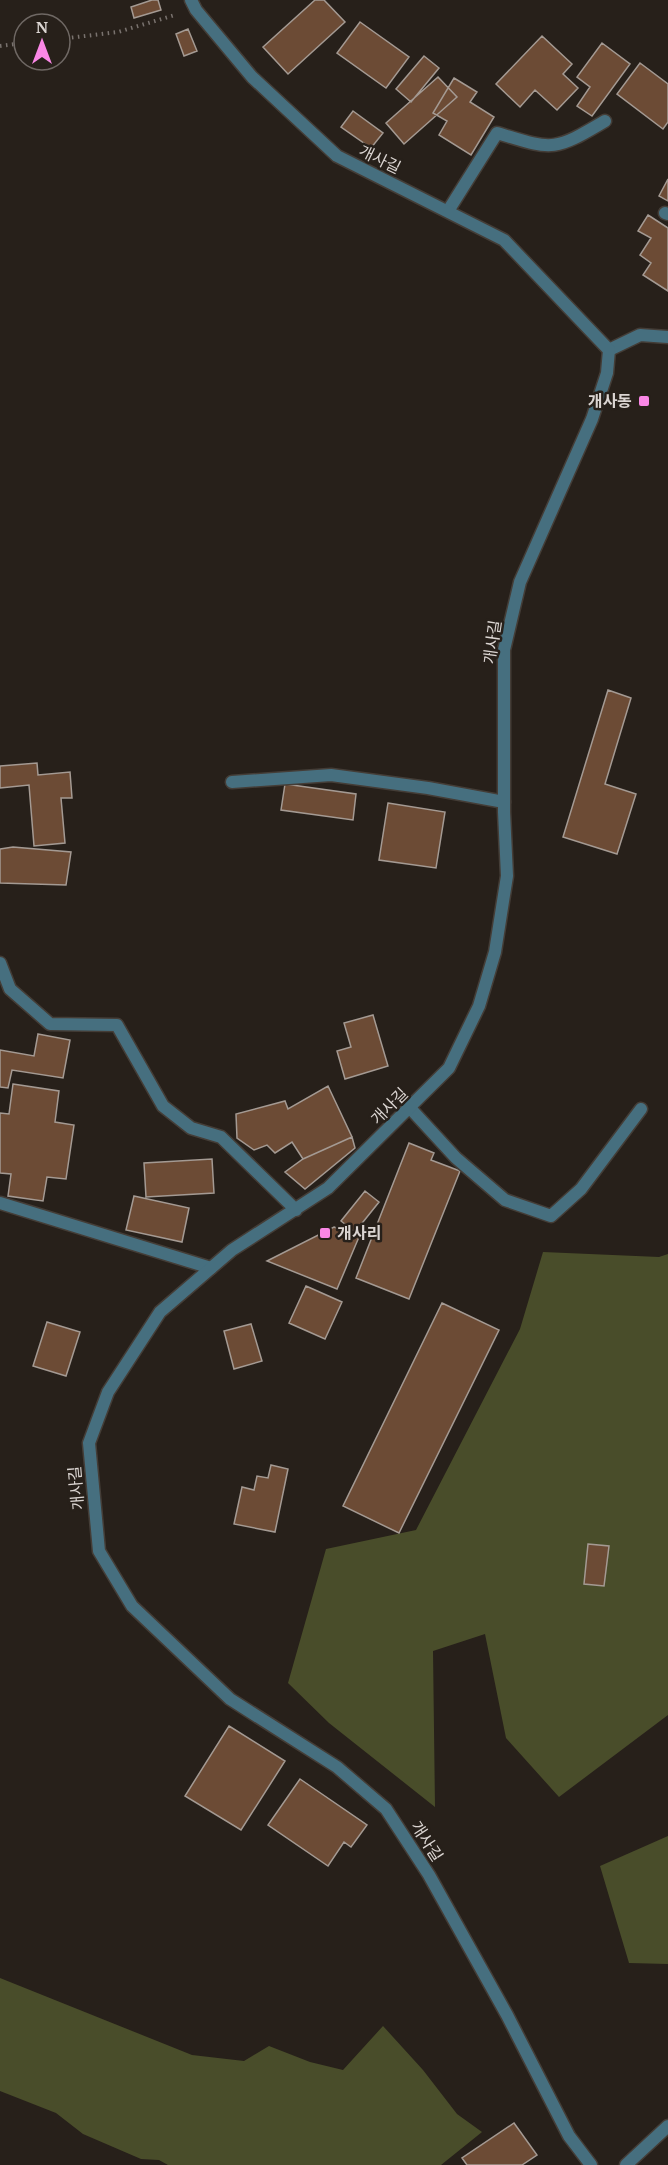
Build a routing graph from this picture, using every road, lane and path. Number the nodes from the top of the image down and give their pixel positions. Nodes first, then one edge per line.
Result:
1 (194, 5) edge
2 (72, 38) edge
3 (605, 122) dead end
4 (448, 211) junction
5 (668, 337) edge
6 (609, 350) junction
7 (232, 782) dead end
8 (504, 802) junction
9 (0, 963) edge
10 (410, 1108) junction
11 (641, 1108) dead end
12 (0, 1203) edge
13 (296, 1210) junction
14 (211, 1268) junction
15 (668, 2126) edge
16 (591, 2165) edge
17 (626, 2165) edge

1 - 2 path
1 - 4 street, 개사길
3 - 4 street
4 - 6 street, 개사길
5 - 6 street
6 - 8 street, 개사길
7 - 8 street
8 - 10 street, 개사길
9 - 13 street
10 - 11 street
10 - 13 street, 개사길
12 - 14 street
13 - 14 street, 개사길
14 - 16 street, 개사길
15 - 17 street

